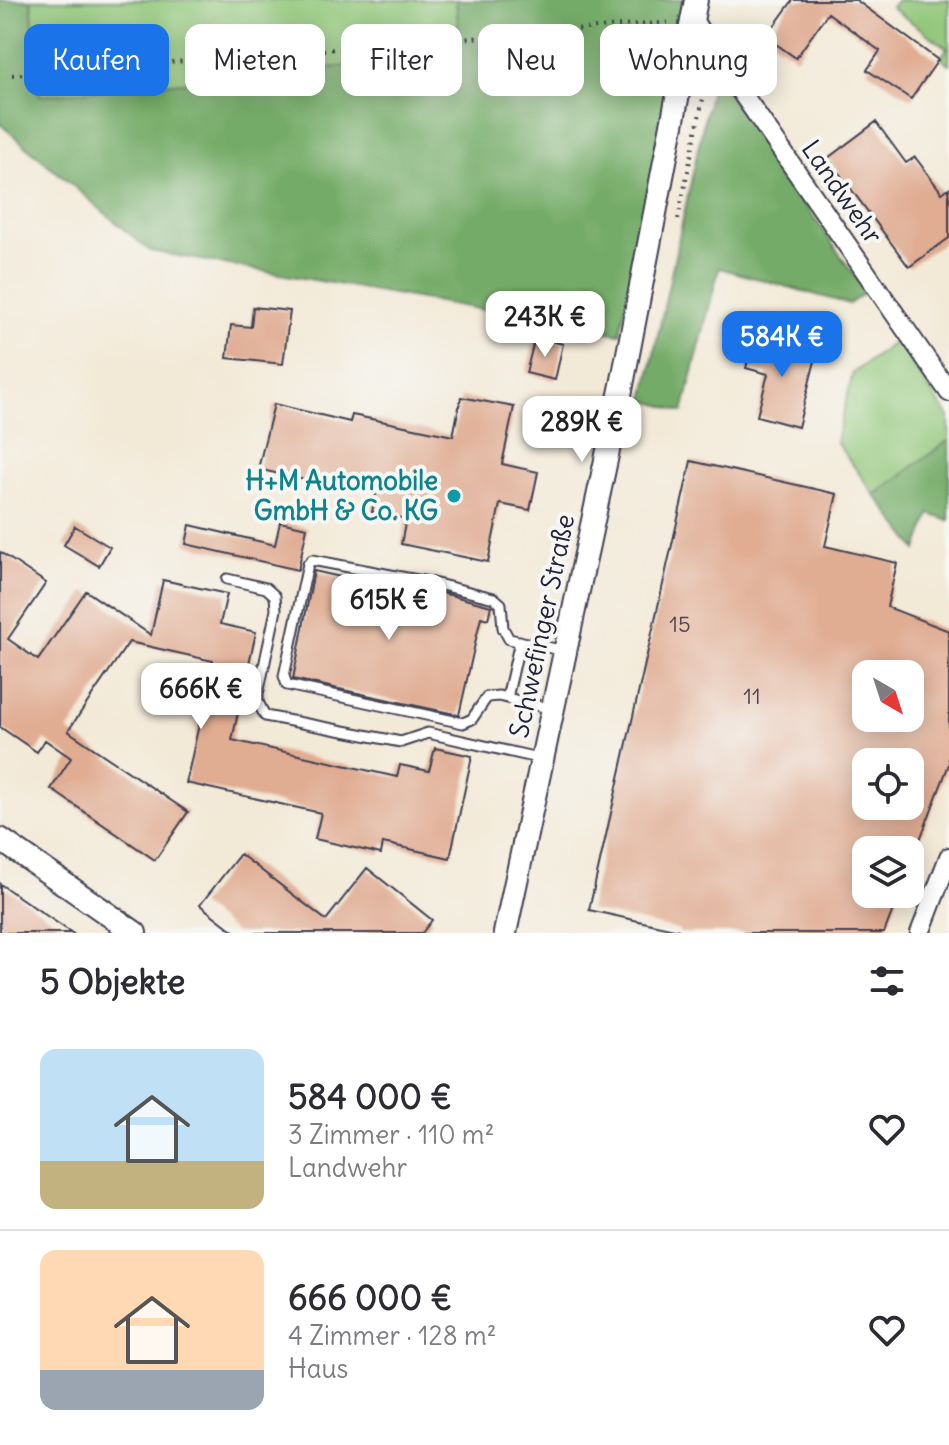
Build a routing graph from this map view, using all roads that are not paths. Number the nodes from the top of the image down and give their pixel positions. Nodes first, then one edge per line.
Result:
1 (695, 10) edge
2 (949, 392) edge
3 (227, 579) dead end
4 (520, 641) junction
5 (565, 651) junction
6 (507, 698) junction
7 (553, 709) junction
8 (542, 759) junction
9 (0, 839) edge
10 (949, 857) edge
11 (135, 933) edge
12 (505, 933) edge
13 (920, 933) edge

1 - 2 street, Landwehr
1 - 5 street, Schwefinger Straße
3 - 8 lane
4 - 5 lane
4 - 6 lane
4 - 6 lane
5 - 7 street, Schwefinger Straße
6 - 7 lane
7 - 8 street, Schwefinger Straße
8 - 12 street, Schwefinger Straße
9 - 11 street
10 - 13 street

